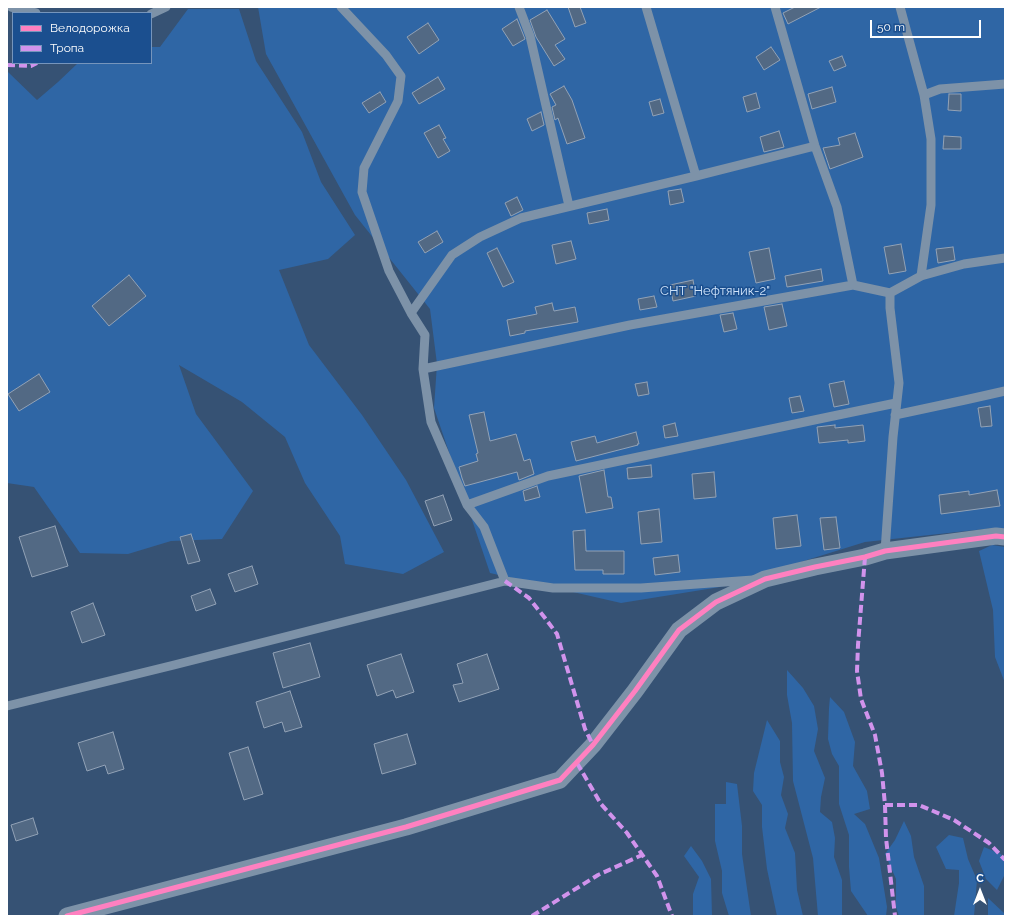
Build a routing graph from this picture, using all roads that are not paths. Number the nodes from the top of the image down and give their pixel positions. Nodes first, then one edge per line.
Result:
1 (11, 7) edge
2 (166, 7) edge
3 (341, 7) edge
4 (519, 7) edge
5 (646, 7) edge
6 (775, 7) edge
7 (900, 7) edge
8 (32, 12) edge
9 (152, 14) edge
10 (1005, 84) edge
11 (924, 95) junction
12 (815, 146) junction
13 (696, 176) junction
14 (569, 206) junction
15 (1005, 258) edge
16 (921, 276) junction
17 (853, 285) junction
18 (890, 293) junction
19 (411, 313) junction
20 (423, 369) junction
21 (1005, 391) edge
22 (896, 403) junction
23 (895, 415) junction
24 (467, 504) junction
25 (1005, 537) edge
26 (885, 551) junction
27 (766, 579) junction
28 (505, 581) junction
29 (7, 706) edge
30 (67, 916) edge

1 - 8 lane
2 - 9 lane
3 - 19 lane
4 - 14 lane
5 - 13 lane
6 - 12 lane
7 - 11 lane
10 - 11 lane
11 - 16 lane
12 - 13 lane
12 - 17 lane
13 - 14 lane
14 - 19 lane
15 - 16 lane
16 - 18 lane
17 - 18 lane
17 - 20 lane
18 - 22 lane
19 - 20 lane
20 - 24 lane
21 - 23 lane
22 - 23 lane
22 - 24 lane
23 - 26 lane
24 - 28 lane
25 - 26 street
26 - 27 street
27 - 28 lane
27 - 30 street
28 - 29 lane

